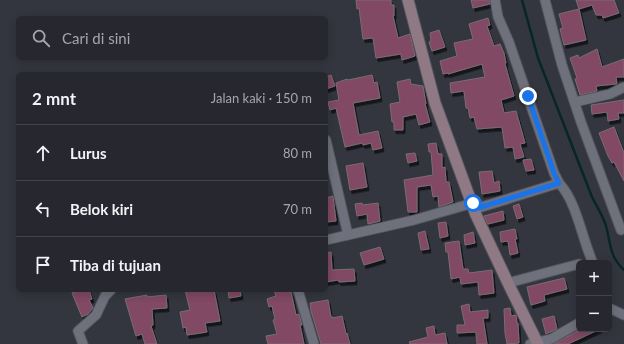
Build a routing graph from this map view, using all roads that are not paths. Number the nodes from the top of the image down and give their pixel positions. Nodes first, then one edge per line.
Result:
1 (408, 0) edge
2 (495, 0) edge
3 (547, 1) edge
4 (624, 87) edge
5 (575, 102) junction
6 (328, 149) edge
7 (559, 183) junction
8 (474, 206) junction
9 (620, 230) dead end
10 (348, 235) junction
11 (328, 240) edge
12 (589, 260) edge
13 (576, 265) edge
14 (508, 283) junction
15 (109, 292) edge
16 (299, 292) edge
17 (612, 309) edge
18 (624, 315) edge
19 (576, 325) edge
20 (535, 343) edge
21 (83, 344) edge
22 (314, 344) edge

1 - 8 main road
2 - 7 street
3 - 5 street
4 - 5 street
5 - 9 street
6 - 10 street
7 - 8 street
7 - 12 street
8 - 10 street
8 - 14 main road
10 - 11 street
13 - 14 street
14 - 20 main road
15 - 21 street
16 - 22 street
17 - 18 street
19 - 20 street

